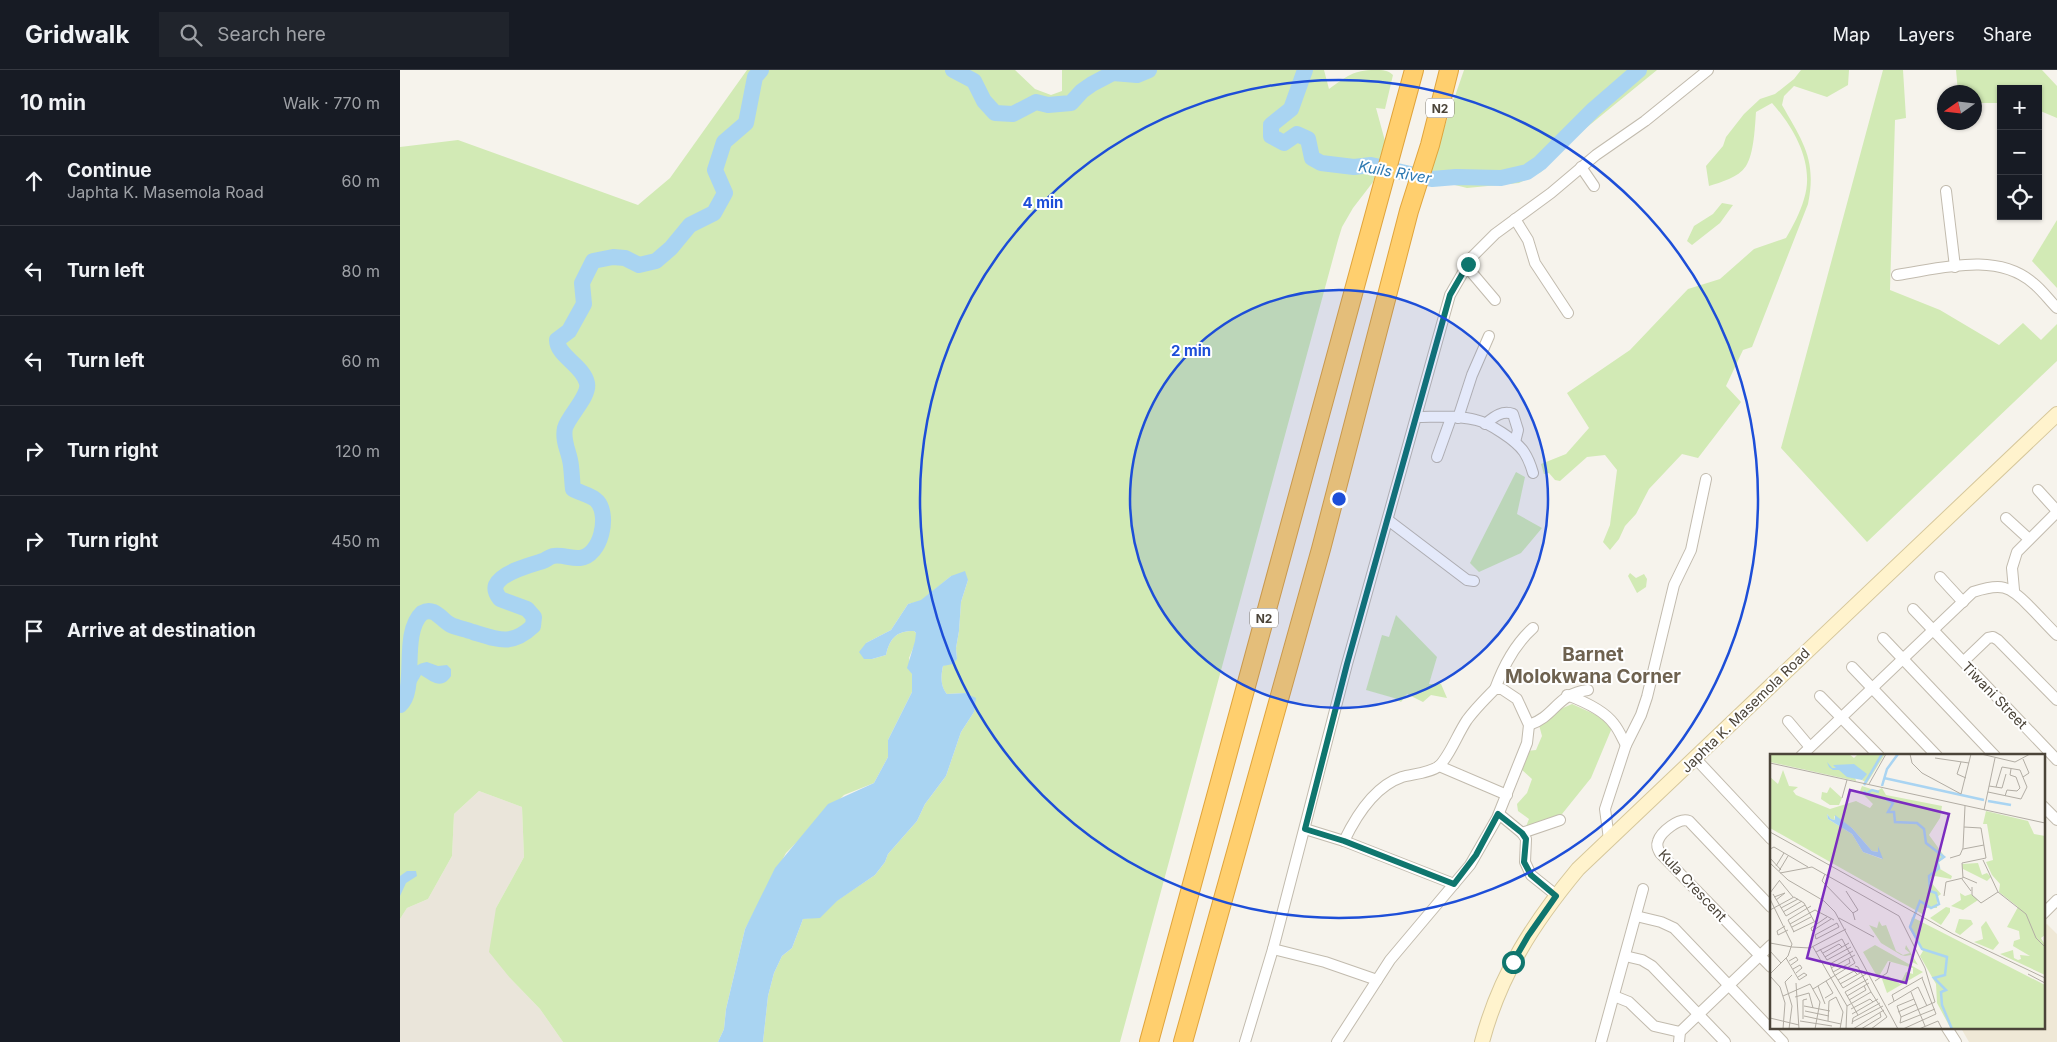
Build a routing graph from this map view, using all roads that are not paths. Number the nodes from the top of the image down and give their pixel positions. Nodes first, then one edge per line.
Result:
1 (1414, 70) edge
2 (1450, 70) edge
3 (1708, 70) edge
4 (1581, 167) junction
5 (1594, 186) dead end
6 (1946, 190) dead end
7 (1515, 219) junction
8 (1955, 266) junction
9 (1466, 267) junction
10 (1897, 275) dead end
11 (1495, 300) dead end
12 (2057, 308) edge
13 (1568, 313) dead end
14 (1489, 336) dead end
15 (2057, 414) edge
16 (1417, 417) junction
17 (1454, 418) junction
18 (1485, 424) junction
19 (1515, 442) junction
20 (1437, 457) dead end
21 (1533, 473) dead end
22 (1706, 480) dead end
23 (2038, 490) dead end
24 (2057, 511) edge
25 (2006, 518) dead end
26 (1388, 520) junction
27 (2029, 539) junction
28 (1940, 577) dead end
29 (1474, 582) dead end
30 (2014, 590) junction
31 (1963, 602) junction
32 (1913, 609) dead end
33 (1532, 628) dead end
34 (1934, 630) junction
35 (2057, 635) edge
36 (1883, 638) dead end
37 (1902, 660) junction
38 (1964, 661) junction
39 (1852, 667) dead end
40 (1872, 688) junction
41 (1495, 689) junction
42 (1588, 690) dead end
43 (1567, 695) junction
44 (1820, 696) dead end
45 (2057, 700) edge
46 (1842, 717) junction
47 (1788, 721) dead end
48 (1529, 725) junction
49 (1626, 745) junction
50 (1809, 746) junction
51 (1803, 754) edge
52 (1873, 754) edge
53 (1935, 754) edge
54 (1992, 754) edge
55 (1695, 758) junction
56 (2057, 760) edge
57 (1439, 766) junction
58 (1507, 795) junction
59 (2044, 807) edge
60 (1498, 814) junction
61 (1560, 820) dead end
62 (2057, 820) edge
63 (1305, 829) junction
64 (1522, 833) junction
65 (1770, 838) edge
66 (1609, 839) junction
67 (1344, 841) junction
68 (1454, 884) junction
69 (1643, 889) dead end
70 (1556, 896) junction
71 (2057, 900) edge
72 (1770, 906) edge
73 (2044, 913) edge
74 (1636, 916) junction
75 (1770, 947) edge
76 (1273, 948) junction
77 (1625, 956) junction
78 (1760, 956) junction
79 (1770, 967) edge
80 (1377, 980) junction
81 (1730, 985) junction
82 (1614, 996) junction
83 (1698, 1015) junction
84 (1770, 1028) edge
85 (1772, 1030) edge
86 (1948, 1030) edge
87 (1680, 1037) edge
88 (1149, 1042) edge
89 (1183, 1042) edge
90 (1245, 1042) edge
91 (1337, 1042) edge
92 (1482, 1042) edge
93 (1601, 1042) edge
94 (1725, 1042) edge
95 (1783, 1042) edge
96 (1956, 1042) edge

1 - 88 highway, N2
2 - 89 highway, N2
3 - 4 street
4 - 5 street
4 - 7 street
6 - 8 street
7 - 9 street
7 - 13 street
8 - 10 street
8 - 12 street
9 - 11 street
9 - 16 street
14 - 17 street
15 - 55 main road, Japhta K. Masemola Road
16 - 17 street
16 - 26 street
17 - 18 street
17 - 20 street
18 - 19 street
18 - 19 street
19 - 21 street
22 - 49 street
23 - 24 street
24 - 27 street
25 - 27 street
26 - 29 street
26 - 63 street
27 - 30 street
28 - 31 street
30 - 31 street
30 - 35 street
31 - 34 street
32 - 34 street, Tiwani Street
33 - 41 street
34 - 37 street
34 - 38 street, Tiwani Street
36 - 37 street
37 - 40 street
37 - 54 street
38 - 45 street
38 - 56 street, Tiwani Street
39 - 40 street
40 - 46 street
40 - 53 street
41 - 48 street
41 - 57 street
42 - 43 street
43 - 48 street
43 - 49 street
44 - 46 street
46 - 50 street
46 - 52 street
47 - 50 street
48 - 58 street
49 - 66 street
50 - 51 street
55 - 65 street
55 - 66 main road, Japhta K. Masemola Road
57 - 58 street
57 - 67 street
58 - 60 street
59 - 62 street
60 - 64 street
60 - 68 street
61 - 64 street
63 - 67 street
63 - 76 street
64 - 70 street
66 - 70 main road, Japhta K. Masemola Road
67 - 68 street
68 - 80 street
69 - 74 street
70 - 92 main road, Japhta K. Masemola Road
71 - 73 street
72 - 78 street, Kula Crescent
74 - 77 street
74 - 81 street
75 - 78 street
76 - 80 street
76 - 90 street
77 - 82 street
77 - 83 street
78 - 79 street
78 - 81 street
80 - 91 street
81 - 83 street
81 - 84 street
82 - 87 street
82 - 93 street
83 - 87 street
83 - 94 street
85 - 95 street
86 - 96 street

